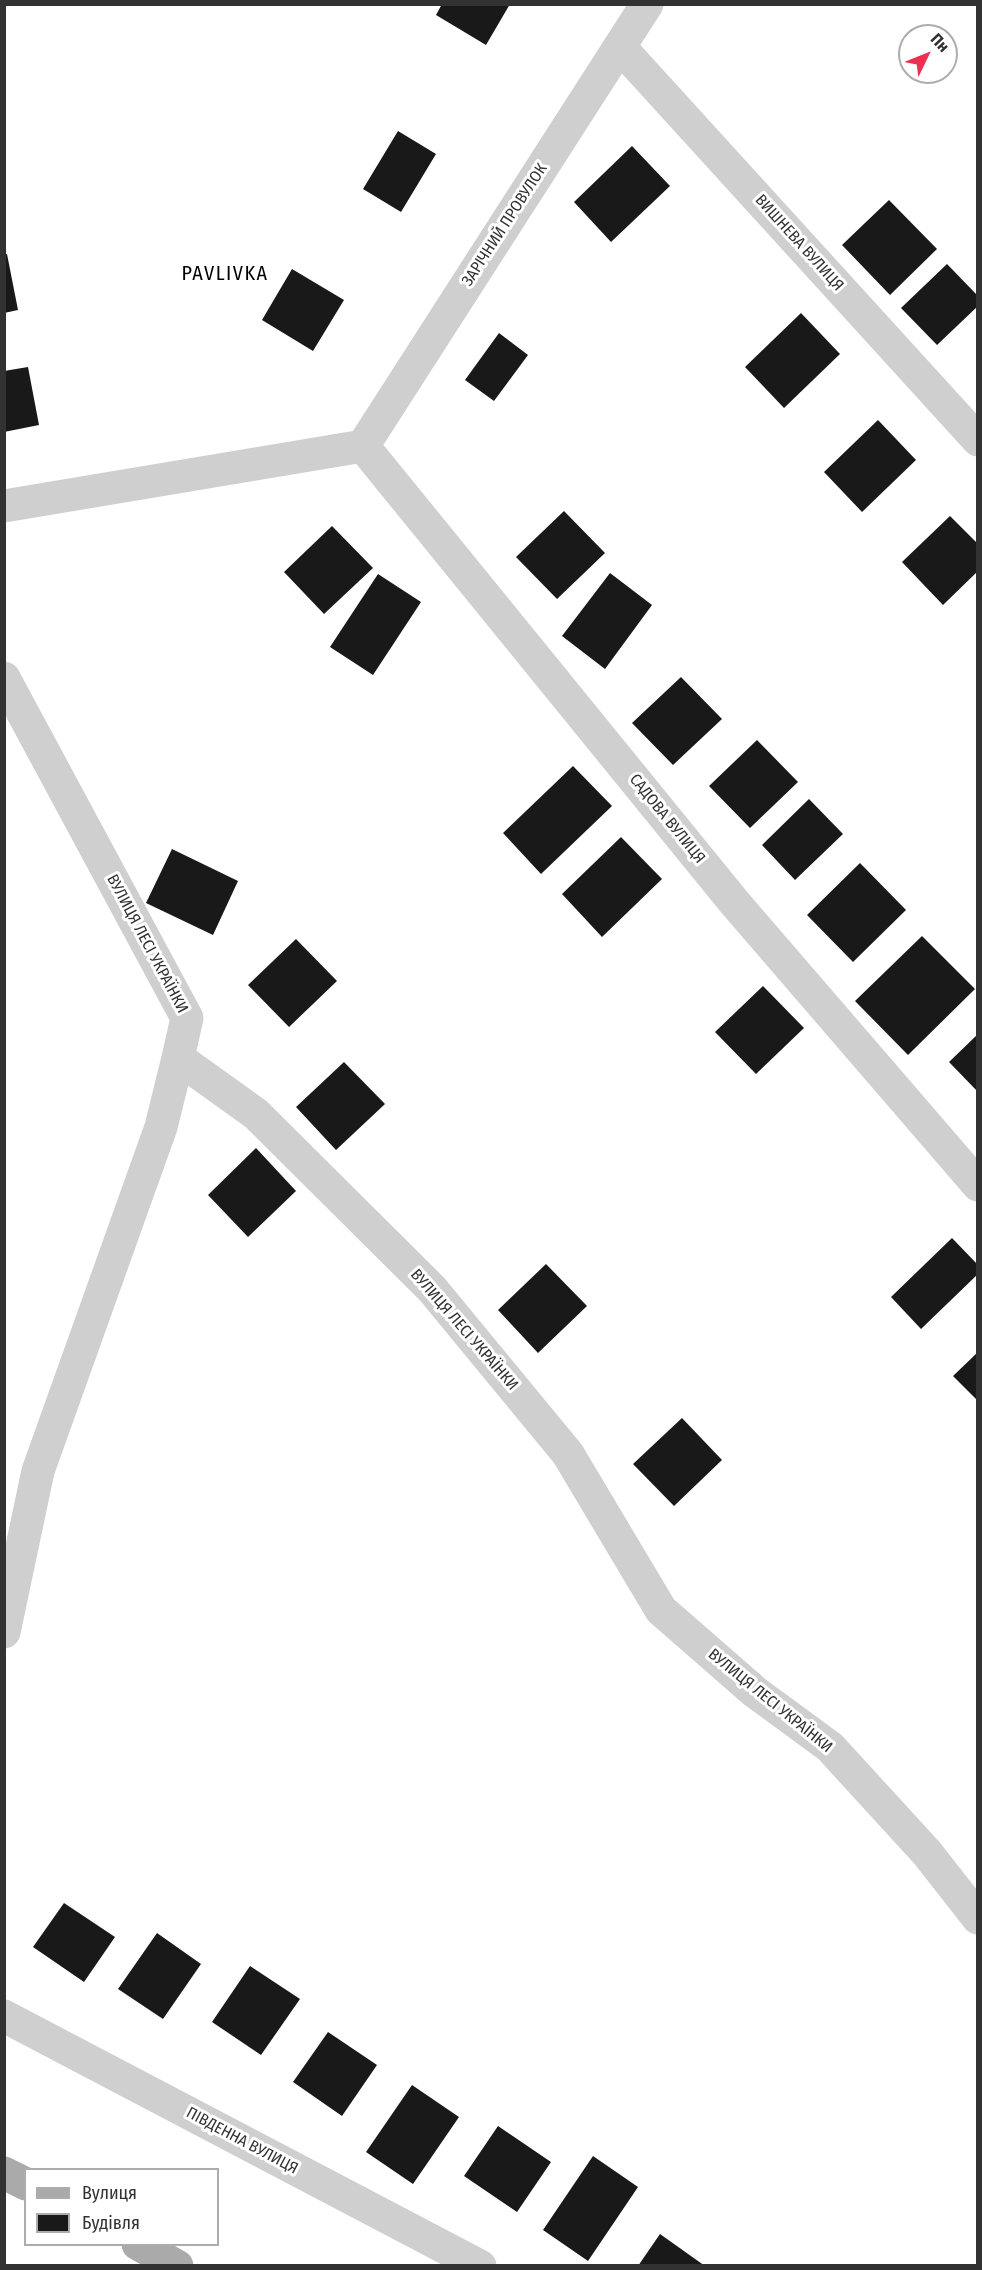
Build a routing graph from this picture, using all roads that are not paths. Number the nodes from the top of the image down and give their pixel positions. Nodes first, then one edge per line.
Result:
1 (647, 4) edge
2 (620, 47) junction
3 (978, 440) edge
4 (363, 446) junction
5 (4, 506) edge
6 (4, 678) edge
7 (178, 1058) junction
8 (978, 1185) edge
9 (4, 1632) edge
10 (978, 1918) edge
11 (4, 2016) edge
12 (4, 2173) edge
13 (24, 2183) edge
14 (142, 2246) edge
15 (177, 2265) edge
16 (480, 2265) edge

1 - 2 street, ЗАРІЧНИЙ ПРОВУЛОК
2 - 3 street, ВИШНЕВА ВУЛИЦЯ
2 - 4 street, ЗАРІЧНИЙ ПРОВУЛОК
4 - 5 street
4 - 8 street, САДОВА ВУЛИЦЯ
6 - 7 street, ВУЛИЦЯ ЛЕСІ УКРАЇНКИ
7 - 9 street
7 - 10 street, ВУЛИЦЯ ЛЕСІ УКРАЇНКИ
11 - 16 street, ПІВДЕННА ВУЛИЦЯ
12 - 13 main road
14 - 15 main road

